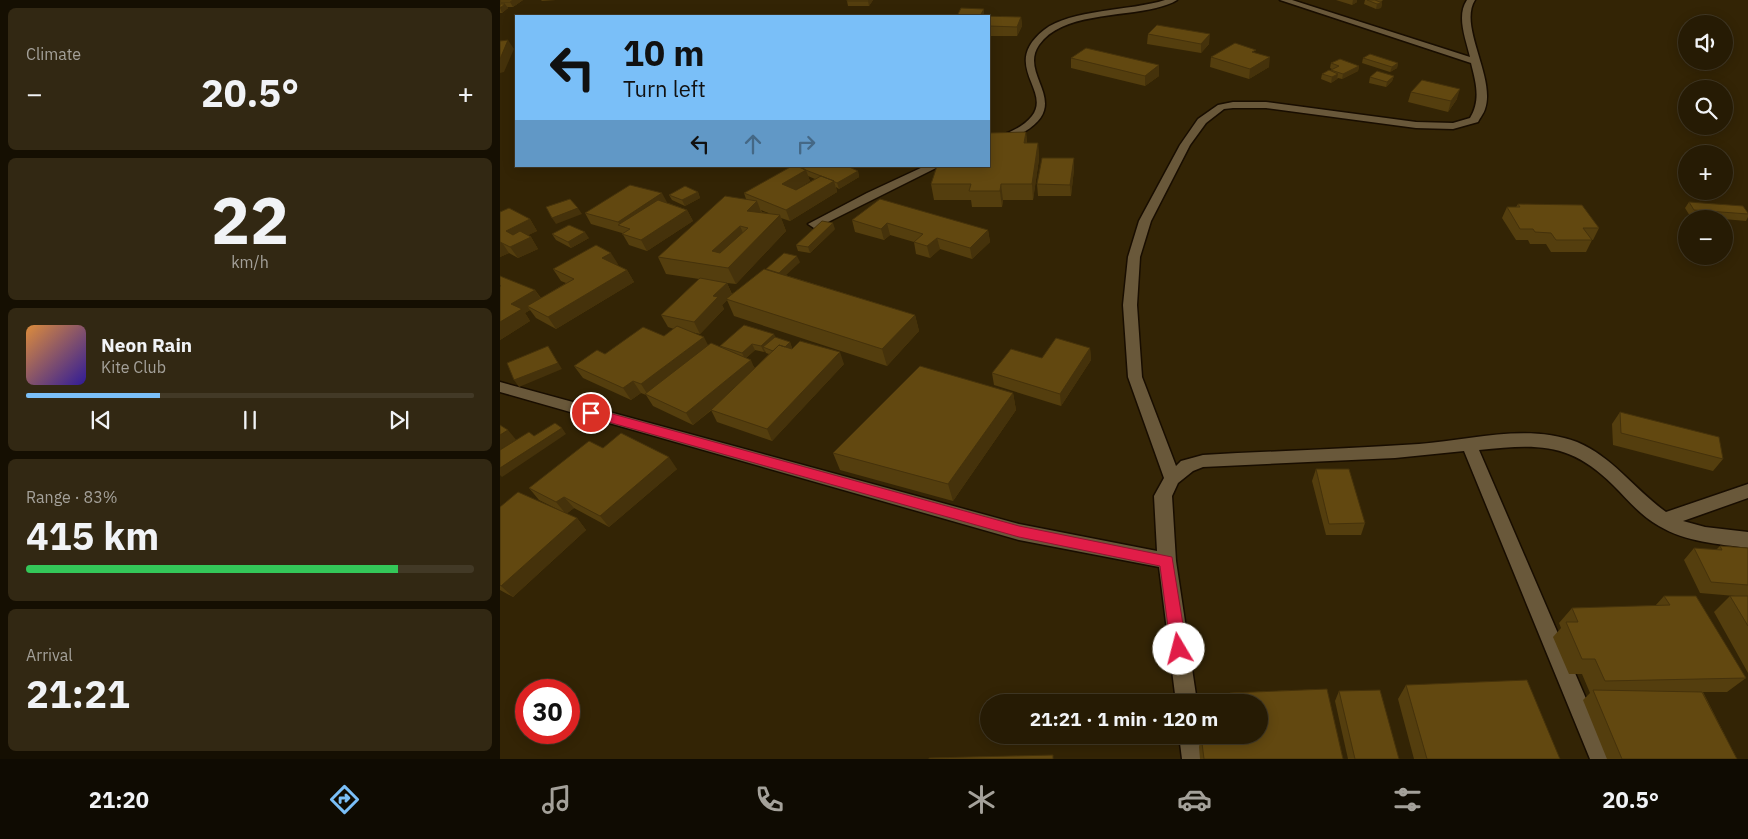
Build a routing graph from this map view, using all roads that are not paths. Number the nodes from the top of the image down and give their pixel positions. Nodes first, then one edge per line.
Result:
1 (1173, 0) edge
2 (1284, 0) edge
3 (1471, 0) edge
4 (1158, 2) edge
5 (1477, 62) junction
6 (990, 144) edge
7 (933, 167) edge
8 (814, 224) dead end
9 (500, 387) edge
10 (1469, 445) junction
11 (1172, 478) junction
12 (1748, 491) edge
13 (1664, 520) junction
14 (1748, 540) edge
15 (1167, 561) junction
16 (1185, 694) edge
17 (1191, 744) edge
18 (1193, 759) edge
19 (1601, 759) edge

1 - 4 street
2 - 5 street
3 - 5 street
4 - 6 street
5 - 11 street
7 - 8 street
9 - 15 street
10 - 11 street
10 - 13 street
10 - 19 street
11 - 15 street
12 - 13 street
13 - 14 street
15 - 16 street
17 - 18 street

